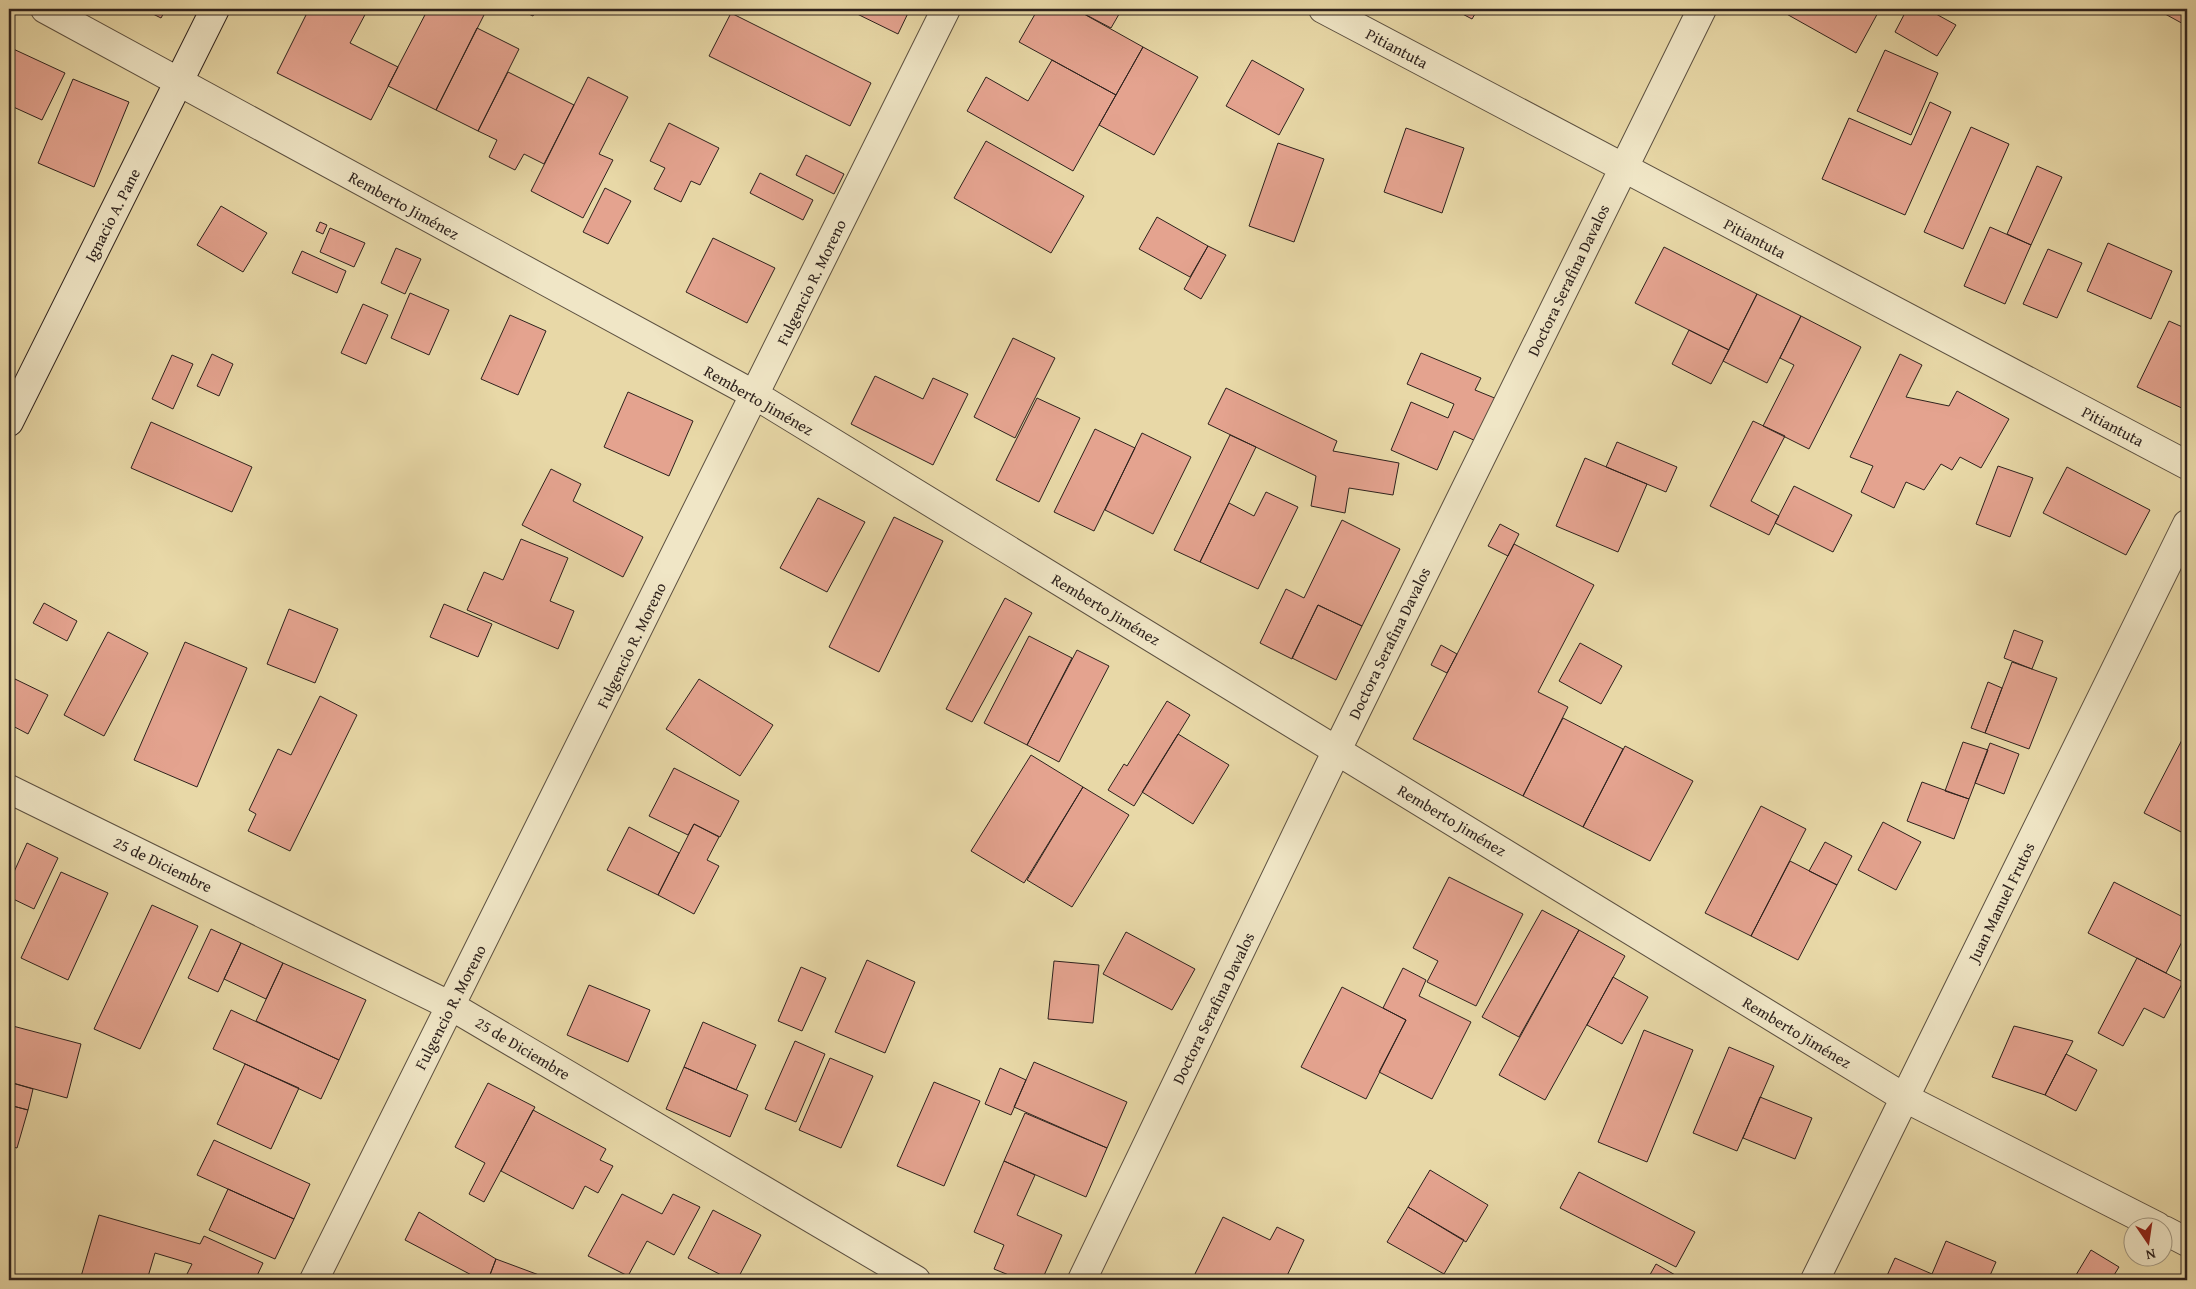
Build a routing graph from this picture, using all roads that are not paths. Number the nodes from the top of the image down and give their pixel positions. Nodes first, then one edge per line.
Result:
1 (45, 9) edge
2 (215, 9) edge
3 (946, 9) edge
4 (1323, 9) edge
5 (1702, 9) edge
6 (178, 82) junction
7 (1622, 168) junction
8 (755, 396) junction
9 (9, 422) edge
10 (2187, 465) edge
11 (2187, 524) edge
12 (1337, 750) junction
13 (9, 789) edge
14 (451, 1006) junction
15 (1905, 1098) junction
16 (2137, 1216) edge
17 (2174, 1235) edge
18 (2187, 1242) edge
19 (314, 1280) edge
20 (916, 1280) edge
21 (1082, 1280) edge
22 (1815, 1280) edge

1 - 6 street, Remberto Jiménez
2 - 6 street, Ignacio A. Pane
3 - 8 street, Fulgencio R. Moreno
4 - 7 street, Pitiantuta
5 - 7 street, Doctora Serafina Davalos
6 - 8 street, Remberto Jiménez
6 - 9 street, Ignacio A. Pane
7 - 10 street, Pitiantuta
7 - 12 street, Doctora Serafina Davalos
8 - 12 street, Remberto Jiménez
8 - 14 street, Fulgencio R. Moreno
11 - 15 street, Juan Manuel Frutos
12 - 15 street, Remberto Jiménez
12 - 21 street, Doctora Serafina Davalos
13 - 14 street, 25 de Diciembre
14 - 19 street, Fulgencio R. Moreno
14 - 20 street, 25 de Diciembre
15 - 16 street, Remberto Jiménez
15 - 22 street, Juan Manuel Frutos
17 - 18 street

